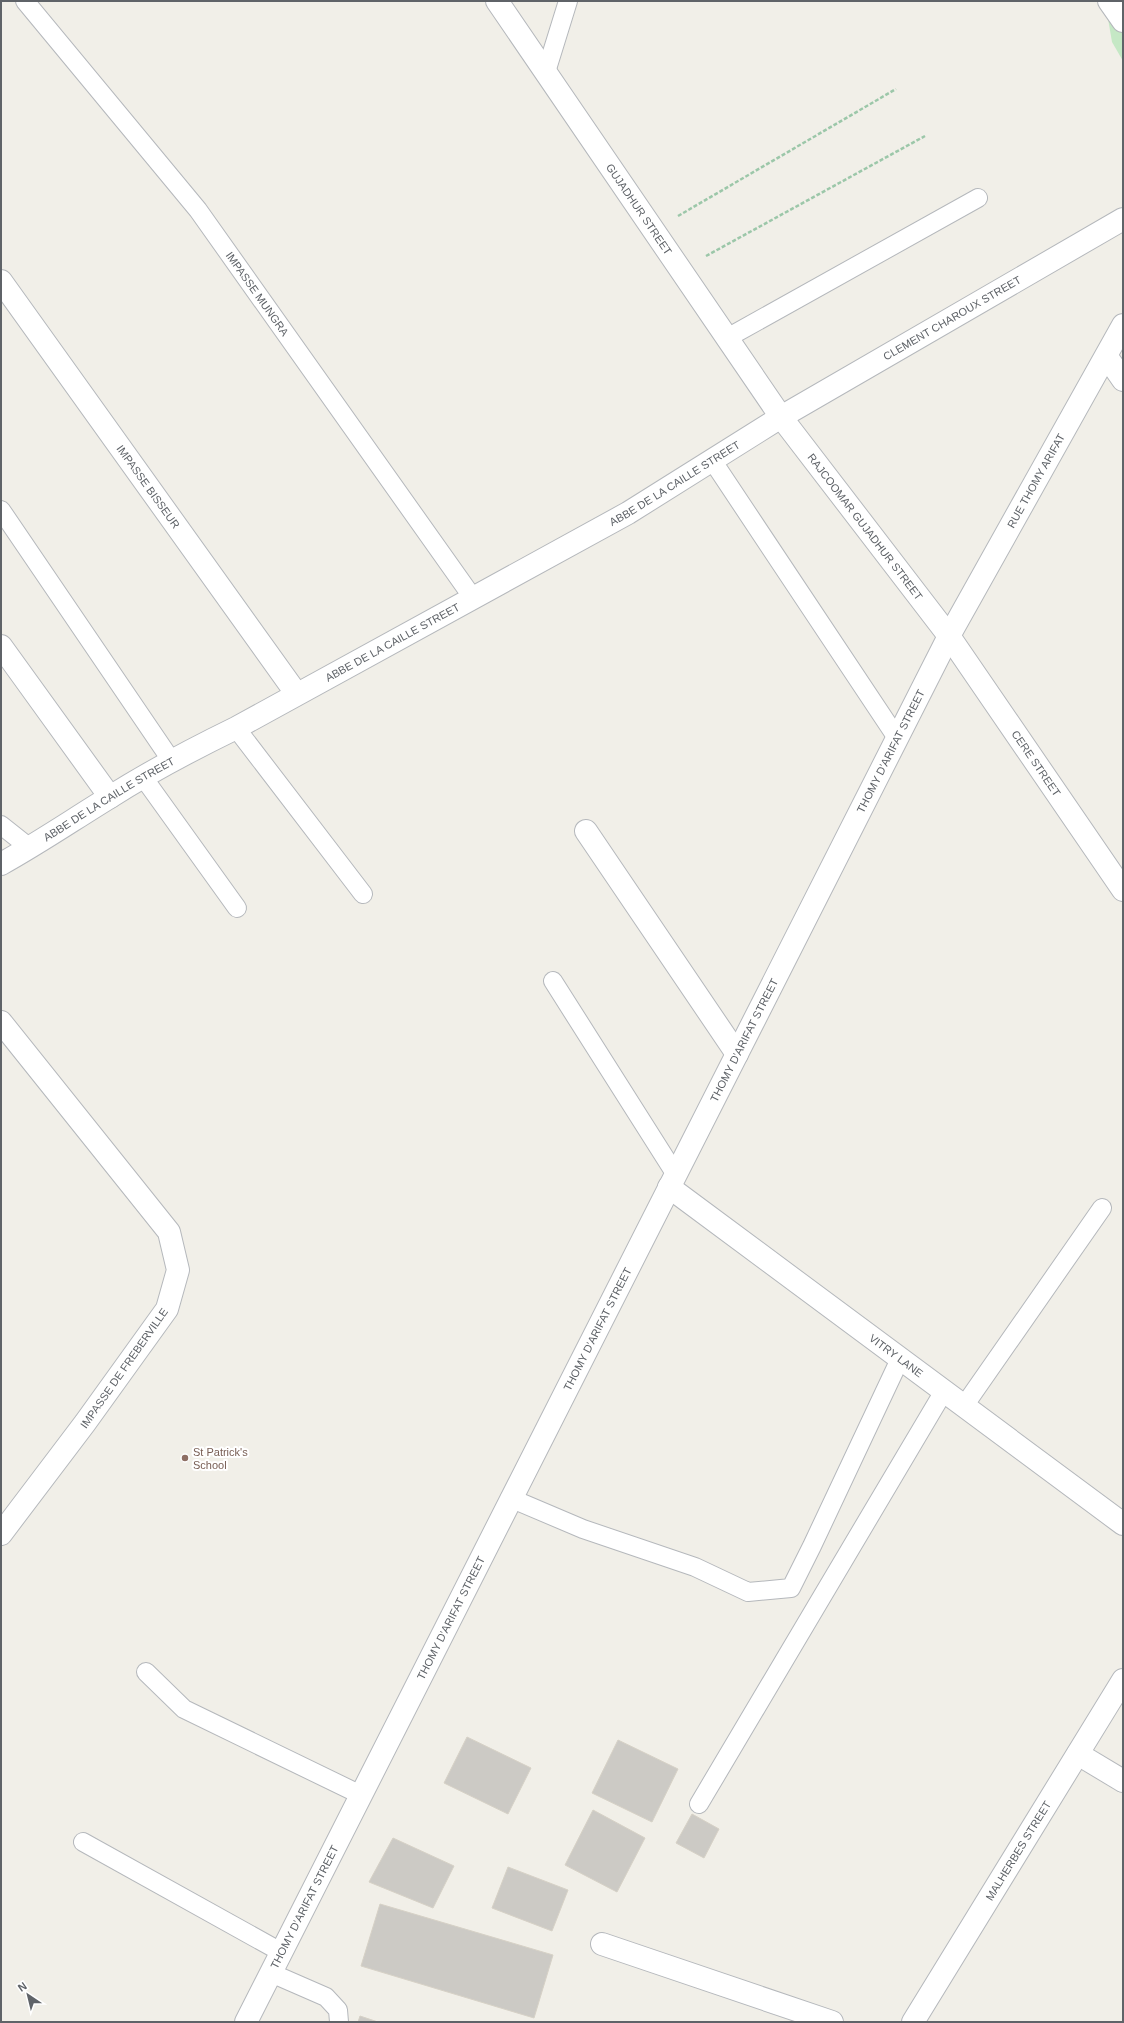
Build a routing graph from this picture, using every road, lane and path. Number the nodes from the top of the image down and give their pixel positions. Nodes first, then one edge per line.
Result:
1 (25, 1) edge
2 (497, 1) edge
3 (568, 1) edge
4 (1109, 1) edge
5 (1123, 21) edge
6 (546, 72) junction
7 (896, 89) dead end
8 (925, 136) dead end
9 (978, 198) dead end
10 (1123, 219) edge
11 (654, 231) junction
12 (680, 270) junction
13 (1, 281) edge
14 (1123, 325) edge
15 (727, 338) junction
16 (1107, 357) junction
17 (1123, 380) edge
18 (781, 417) junction
19 (712, 460) junction
20 (1, 510) edge
21 (473, 598) junction
22 (949, 636) junction
23 (1, 646) edge
24 (296, 693) junction
25 (236, 728) junction
26 (897, 738) junction
27 (171, 760) junction
28 (143, 778) junction
29 (110, 797) junction
30 (1, 824) edge
31 (586, 831) dead end
32 (30, 848) junction
33 (1, 864) edge
34 (1123, 890) edge
35 (363, 894) dead end
36 (237, 908) dead end
37 (553, 981) dead end
38 (1, 1022) edge
39 (737, 1054) junction
40 (673, 1181) junction
41 (1102, 1208) dead end
42 (900, 1358) junction
43 (944, 1391) junction
44 (964, 1406) junction
45 (510, 1498) junction
46 (1123, 1524) edge
47 (1, 1534) edge
48 (146, 1672) dead end
49 (1123, 1680) edge
50 (1078, 1754) junction
51 (1123, 1781) edge
52 (361, 1795) junction
53 (698, 1804) dead end
54 (83, 1842) dead end
55 (602, 1944) dead end
56 (281, 1952) junction
57 (270, 1973) junction
58 (246, 2022) edge
59 (339, 2022) edge
60 (832, 2022) edge
61 (913, 2022) edge

1 - 21 lane, IMPASSE MUNGRA
2 - 6 street, GUJADHUR STREET
3 - 6 lane
4 - 5 street
6 - 11 street, GUJADHUR STREET
7 - 11 path
8 - 12 path
9 - 15 lane
10 - 18 street, CLEMENT CHAROUX STREET
11 - 12 street, GUJADHUR STREET
12 - 15 street, GUJADHUR STREET
13 - 24 street, IMPASSE BISSEUR
14 - 16 street, RUE THOMY ARIFAT
15 - 18 street, GUJADHUR STREET
16 - 17 street
16 - 22 street, RUE THOMY ARIFAT
18 - 19 street, ABBE DE LA CAILLE STREET
18 - 22 street, RAJCOOMAR GUJADHUR STREET
19 - 21 street, ABBE DE LA CAILLE STREET
19 - 26 lane
20 - 27 lane
21 - 24 street, ABBE DE LA CAILLE STREET
22 - 26 street, THOMY D'ARIFAT STREET
22 - 34 street, CERE STREET
23 - 29 street
24 - 25 street, ABBE DE LA CAILLE STREET
25 - 27 street, ABBE DE LA CAILLE STREET
25 - 35 lane
26 - 39 street, THOMY D'ARIFAT STREET
27 - 28 street, ABBE DE LA CAILLE STREET
28 - 29 street, ABBE DE LA CAILLE STREET
28 - 36 lane
29 - 32 street, ABBE DE LA CAILLE STREET
30 - 32 lane
31 - 39 street
32 - 33 street, ABBE DE LA CAILLE STREET
37 - 40 lane
38 - 47 street, IMPASSE DE FREBERVILLE
39 - 40 street, THOMY D'ARIFAT STREET
40 - 42 street, VITRY LANE
40 - 45 street, THOMY D'ARIFAT STREET
41 - 44 lane
42 - 43 street, VITRY LANE
42 - 45 lane
43 - 44 street, VITRY LANE
43 - 53 lane
44 - 46 street, VITRY LANE
45 - 52 street, THOMY D'ARIFAT STREET
48 - 52 lane
49 - 50 street, MALHERBES STREET
50 - 51 street
50 - 61 street, MALHERBES STREET
52 - 56 street, THOMY D'ARIFAT STREET
54 - 56 lane
55 - 60 street
56 - 57 street, THOMY D'ARIFAT STREET
57 - 58 street, THOMY D'ARIFAT STREET
57 - 59 lane

